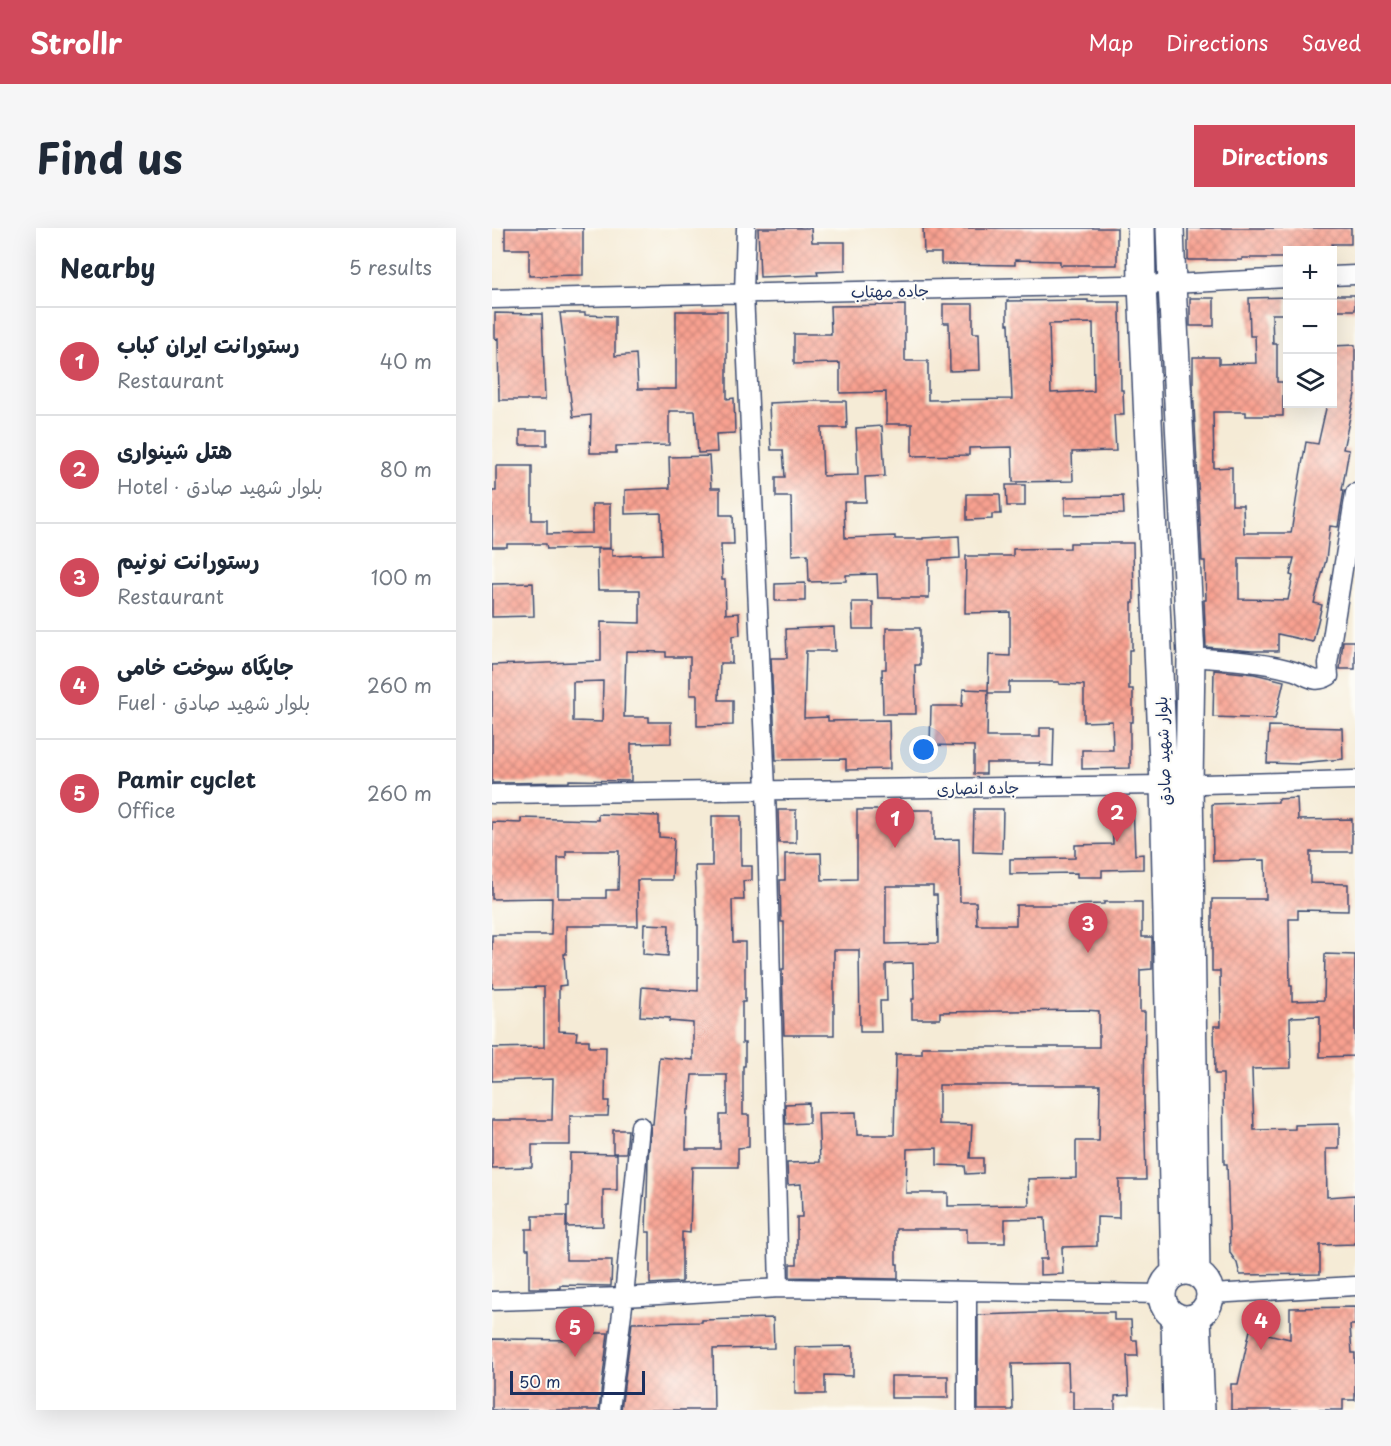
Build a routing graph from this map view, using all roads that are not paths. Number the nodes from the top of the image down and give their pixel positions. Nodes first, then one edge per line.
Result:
1 (746, 228) edge
2 (1141, 228) edge
3 (1170, 228) edge
4 (1355, 275) edge
5 (1337, 276) edge
6 (1283, 278) edge
7 (1142, 284) junction
8 (1172, 284) junction
9 (744, 293) junction
10 (492, 299) edge
11 (1355, 493) edge
12 (1191, 657) junction
13 (1355, 780) edge
14 (1176, 785) junction
15 (766, 789) junction
16 (492, 794) edge
17 (640, 1126) dead end
18 (1355, 1286) edge
19 (779, 1288) junction
20 (967, 1291) junction
21 (1186, 1295) junction
22 (624, 1297) junction
23 (492, 1301) edge
24 (610, 1410) edge
25 (967, 1410) edge
26 (1177, 1410) edge
27 (1201, 1410) edge

1 - 9 street
2 - 7 main road, بلوار شهید صادق
3 - 8 main road, بلوار شهید صادق
4 - 5 street
6 - 8 street, جاده مهتاب
7 - 8 street, جاده مهتاب
7 - 9 street, جاده مهتاب
7 - 14 main road, بلوار شهید صادق
8 - 12 main road, بلوار شهید صادق
9 - 10 street, جاده مهتاب
9 - 15 street
11 - 12 street
12 - 14 main road, بلوار شهید صادق
13 - 14 street, جاده انصاری
14 - 15 street, جاده انصاری
14 - 21 main road, بلوار شهید صادق
15 - 16 street, جاده انصاری
15 - 19 street
17 - 22 street
18 - 21 street
19 - 20 street
19 - 22 street
20 - 21 street
20 - 25 street
21 - 26 main road, بلوار شهید صادق
21 - 27 main road, بلوار شهید صادق
22 - 23 street
22 - 24 street

